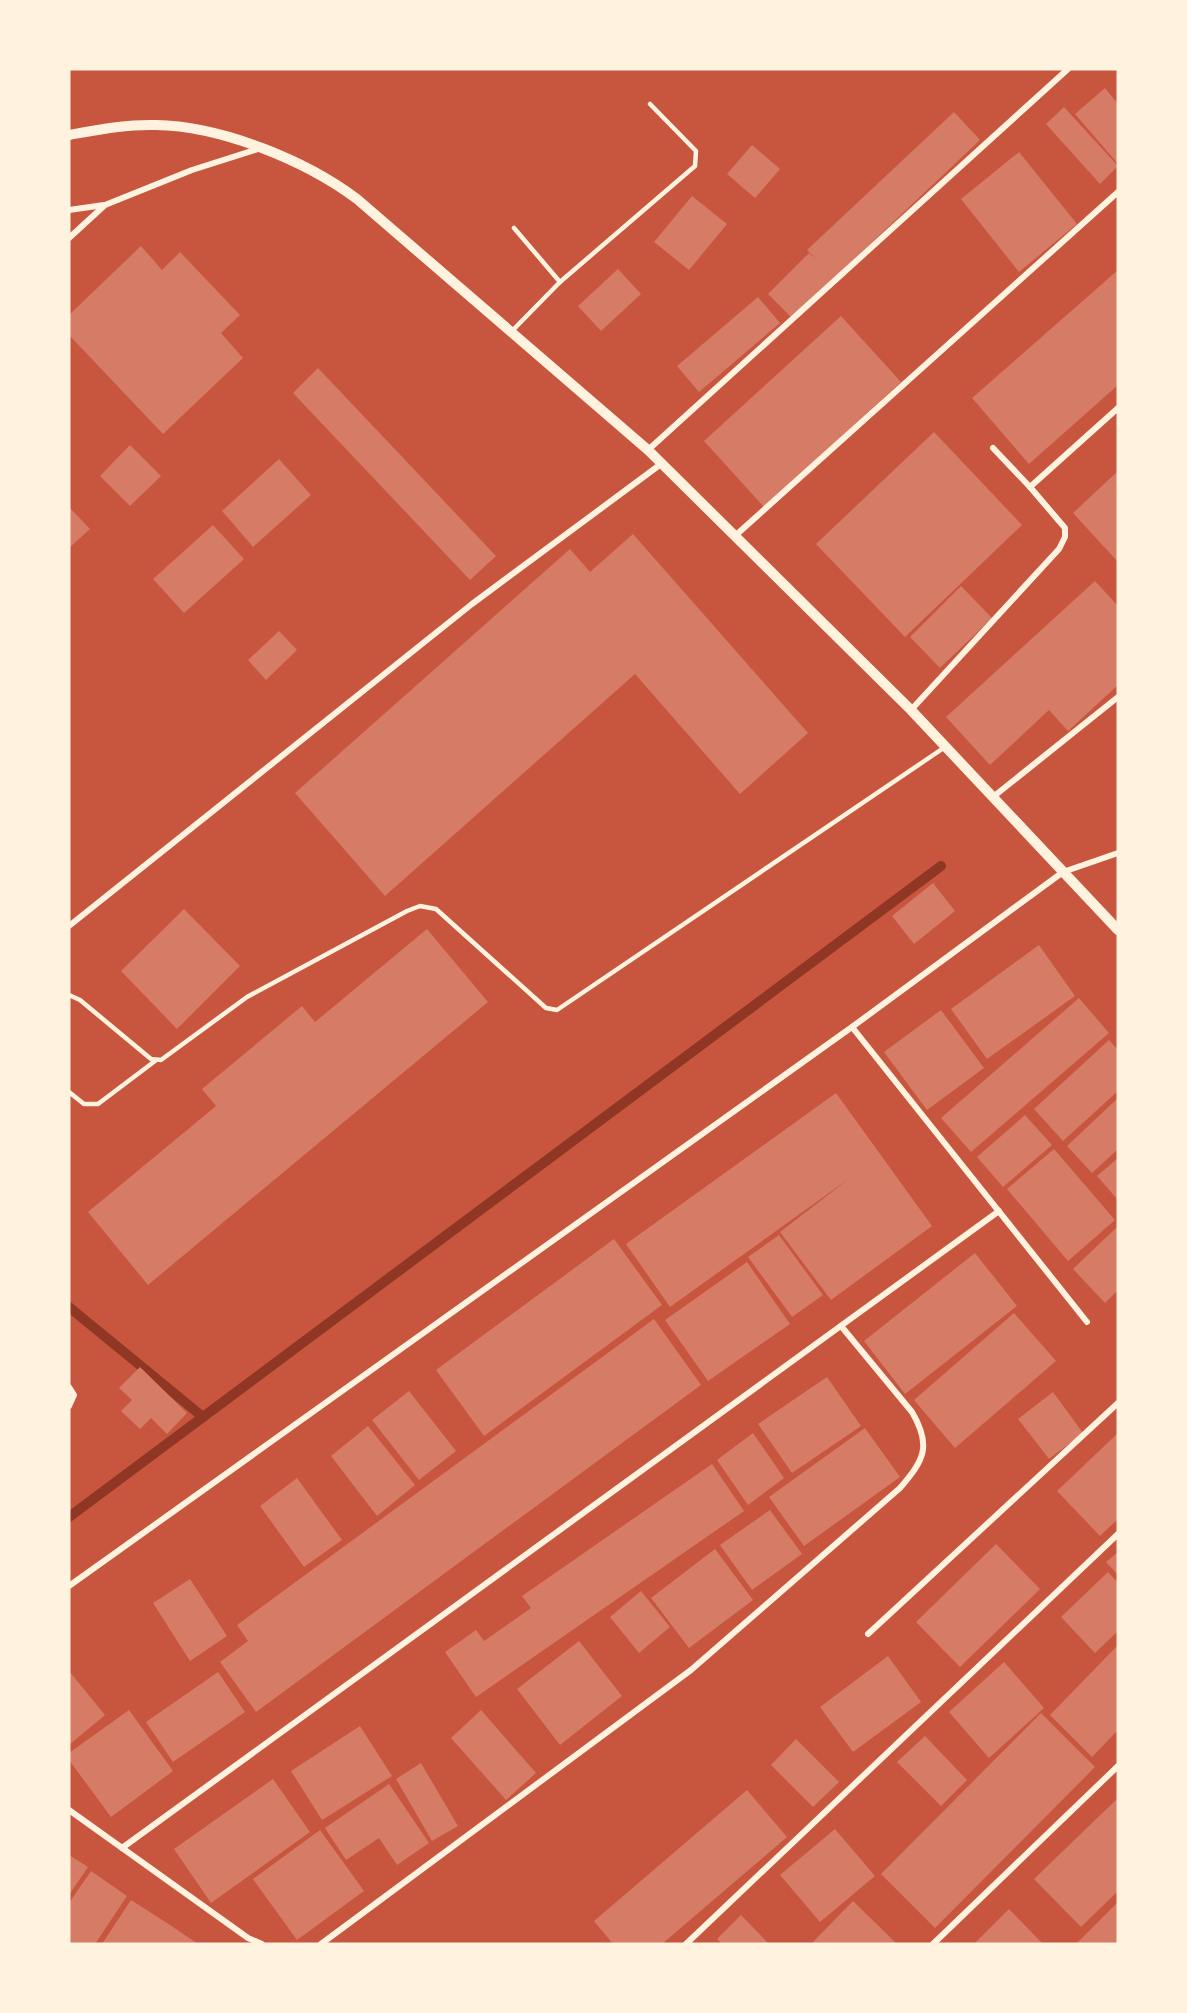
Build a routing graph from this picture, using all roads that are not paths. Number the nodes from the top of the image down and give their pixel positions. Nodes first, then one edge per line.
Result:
1 (1068, 69) edge
2 (650, 104) dead end
3 (69, 135) edge
4 (260, 148) junction
5 (1118, 192) edge
6 (105, 205) junction
7 (69, 210) edge
8 (514, 228) dead end
9 (69, 238) edge
10 (560, 282) junction
11 (512, 331) junction
12 (1118, 408) edge
13 (993, 448) dead end
14 (648, 450) junction
15 (661, 464) junction
16 (1030, 487) junction
17 (736, 535) junction
18 (1118, 697) edge
19 (911, 710) junction
20 (945, 746) junction
21 (993, 796) junction
22 (1118, 853) edge
23 (1064, 872) junction
24 (69, 926) edge
25 (1118, 930) edge
26 (69, 995) edge
27 (852, 1027) junction
28 (156, 1060) junction
29 (69, 1092) edge
30 (999, 1211) junction
31 (1087, 1322) dead end
32 (841, 1326) junction
33 (69, 1387) edge
34 (1118, 1403) edge
35 (69, 1406) edge
36 (1118, 1534) edge
37 (69, 1586) edge
38 (868, 1634) dead end
39 (1118, 1766) edge
40 (69, 1809) edge
41 (122, 1848) junction
42 (262, 1944) edge
43 (321, 1944) edge
44 (686, 1944) edge
45 (933, 1944) edge

1 - 14 street
2 - 10 lane
3 - 4 street
4 - 6 street
4 - 11 street
5 - 17 street
6 - 7 street
6 - 9 street
8 - 10 lane
10 - 11 lane
11 - 14 street
12 - 16 street
13 - 16 street
14 - 15 street
15 - 17 street
15 - 24 street
16 - 19 street
17 - 19 street
18 - 21 street
19 - 20 street
20 - 21 street
20 - 28 lane
21 - 23 street
22 - 23 street
23 - 25 street
23 - 27 street
26 - 28 lane
27 - 30 street
27 - 37 street
28 - 29 lane
30 - 31 street
30 - 32 street
32 - 41 street
32 - 43 street
33 - 35 street
34 - 38 street
36 - 44 street
39 - 45 street
40 - 41 street
41 - 42 street

